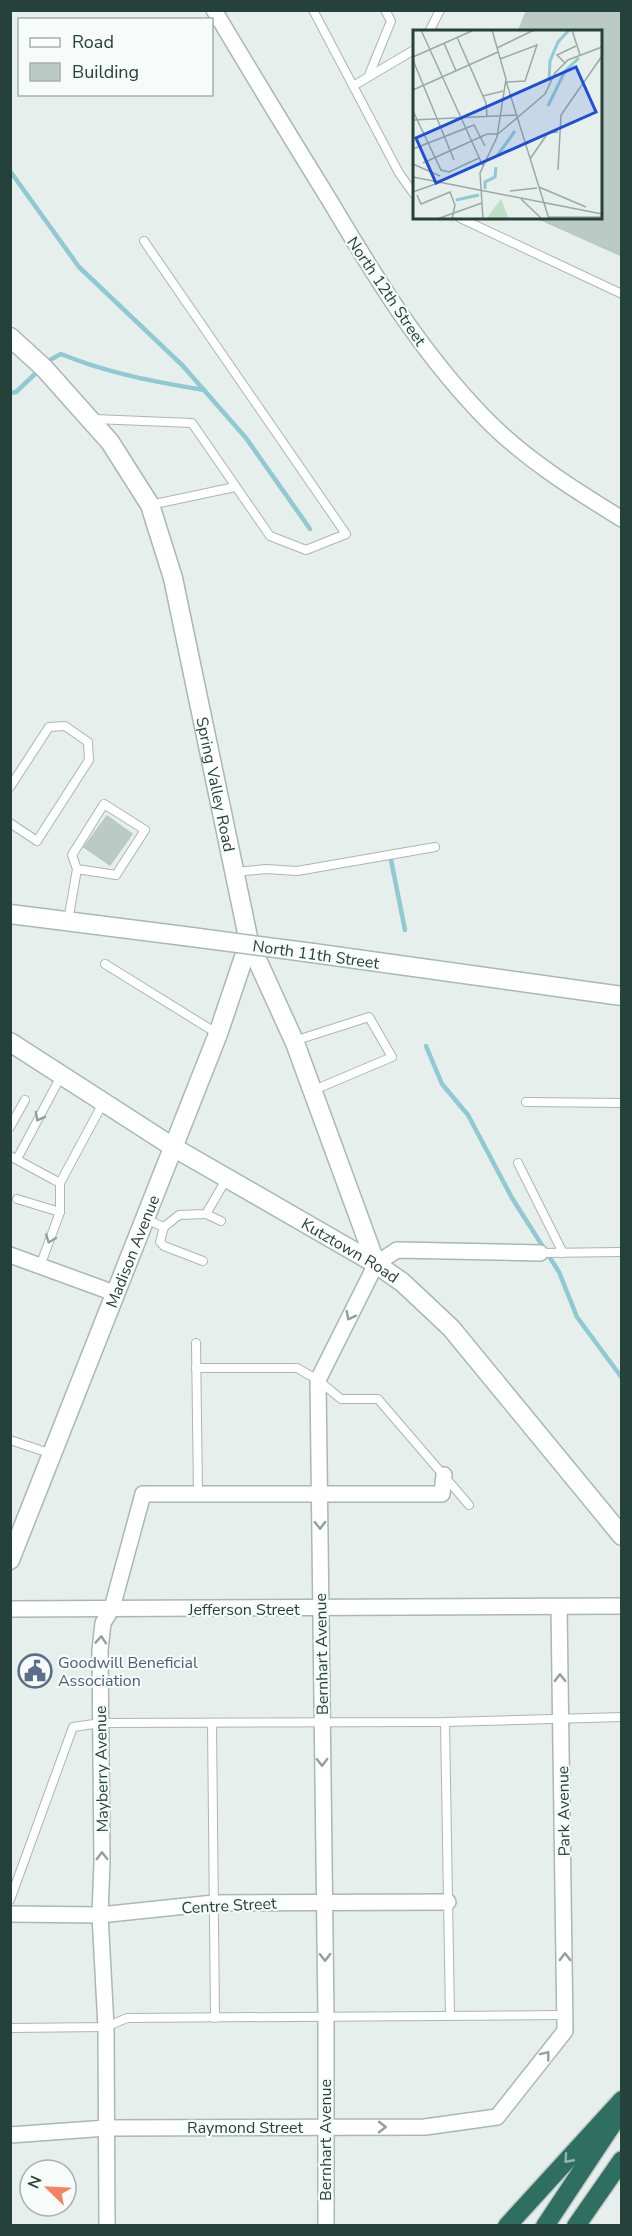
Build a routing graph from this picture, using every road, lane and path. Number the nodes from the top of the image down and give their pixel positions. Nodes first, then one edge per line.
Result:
1 (214, 10) edge
2 (313, 10) edge
3 (385, 10) edge
4 (396, 10) edge
5 (440, 10) edge
6 (391, 21) junction
7 (430, 30) edge
8 (413, 51) edge
9 (369, 75) junction
10 (353, 86) junction
11 (413, 193) edge
12 (467, 219) edge
13 (144, 241) dead end
14 (621, 294) edge
15 (10, 338) edge
16 (91, 419) junction
17 (235, 487) junction
18 (150, 505) junction
19 (617, 517) edge
20 (10, 787) edge
21 (10, 823) edge
22 (435, 847) dead end
23 (77, 869) junction
24 (234, 872) junction
25 (10, 914) edge
26 (68, 921) junction
27 (249, 942) junction
28 (105, 964) dead end
29 (621, 996) edge
30 (218, 1034) junction
31 (294, 1041) junction
32 (10, 1042) edge
33 (62, 1074) junction
34 (312, 1091) junction
35 (25, 1100) dead end
36 (104, 1101) junction
37 (525, 1102) dead end
38 (621, 1104) edge
39 (10, 1127) edge
40 (173, 1147) junction
41 (14, 1157) edge
42 (518, 1163) dead end
43 (227, 1179) junction
44 (60, 1183) junction
45 (17, 1199) dead end
46 (60, 1212) junction
47 (206, 1214) junction
48 (144, 1219) junction
49 (221, 1221) dead end
50 (164, 1227) junction
51 (621, 1252) edge
52 (540, 1253) joint
53 (562, 1253) junction
54 (12, 1259) edge
55 (203, 1261) dead end
56 (376, 1264) junction
57 (40, 1266) junction
58 (114, 1293) junction
59 (196, 1343) dead end
60 (196, 1368) junction
61 (318, 1380) junction
62 (10, 1440) edge
63 (52, 1455) junction
64 (444, 1475) junction
65 (198, 1494) junction
66 (320, 1494) junction
67 (469, 1505) dead end
68 (621, 1536) edge
69 (10, 1560) edge
70 (621, 1606) edge
71 (559, 1607) junction
72 (112, 1608) junction
73 (10, 1609) edge
74 (321, 1609) junction
75 (621, 1717) edge
76 (561, 1721) junction
77 (445, 1722) junction
78 (101, 1723) junction
79 (212, 1723) junction
80 (322, 1723) junction
81 (10, 1900) edge
82 (324, 1902) junction
83 (448, 1902) junction
84 (214, 1903) junction
85 (10, 1914) edge
86 (100, 1915) junction
87 (565, 2015) junction
88 (450, 2016) junction
89 (326, 2017) junction
90 (215, 2018) junction
91 (106, 2027) junction
92 (10, 2028) edge
93 (621, 2100) edge
94 (621, 2111) edge
95 (324, 2127) junction
96 (106, 2128) junction
97 (10, 2135) edge
98 (621, 2160) edge
99 (107, 2226) edge
100 (326, 2226) edge
101 (507, 2226) edge
102 (545, 2226) edge
103 (576, 2226) edge

1 - 19 street, North 12th Street
2 - 10 lane
3 - 6 lane
4 - 6 lane
5 - 7 lane
6 - 9 lane
8 - 9 lane
9 - 10 lane
10 - 11 lane
12 - 14 lane
13 - 17 lane
15 - 16 street, Spring Valley Road
16 - 17 lane
16 - 18 street, Spring Valley Road
17 - 18 lane
18 - 24 street, Spring Valley Road
20 - 21 lane
22 - 24 lane
23 - 23 lane
23 - 26 lane
24 - 27 street, Spring Valley Road
25 - 26 street, North 11th Street
26 - 29 street, North 11th Street, bridge
27 - 30 street, Madison Avenue
27 - 31 street, Spring Valley Road
28 - 30 lane
30 - 40 street, Madison Avenue
31 - 34 street, Spring Valley Road
31 - 34 lane
32 - 33 street, Kutztown Road
33 - 36 street, Kutztown Road
33 -> 41 lane
34 - 56 street, Spring Valley Road
35 - 39 lane
36 - 40 street, Kutztown Road
36 - 44 lane
37 - 38 lane
40 - 43 street, Kutztown Road
40 - 48 street, Madison Avenue
41 - 44 lane
42 - 53 lane
43 - 47 lane
43 - 56 street, Kutztown Road
44 - 46 lane
45 - 46 lane
46 -> 57 lane
47 - 49 lane
47 - 50 lane
48 - 50 lane
48 - 58 street, Madison Avenue
50 - 55 lane
51 - 53 lane
52 - 53 lane
52 - 56 street
54 - 57 street
56 -> 61 street, Bernhart Avenue
56 - 68 street, Kutztown Road
57 - 58 street
58 - 63 street, Madison Avenue
59 - 60 lane
60 - 61 lane
60 - 65 lane
61 - 64 lane
61 - 66 street, Bernhart Avenue
62 - 63 lane
63 - 69 street, Madison Avenue
64 - 66 street, Mayberry Avenue
64 - 67 lane
65 - 66 street, Mayberry Avenue
65 - 72 street, Mayberry Avenue
66 -> 74 street, Bernhart Avenue
70 - 71 street, Jefferson Street
71 - 74 street, Jefferson Street
76 -> 71 street, Park Avenue
72 - 73 street, Jefferson Street
72 - 74 street, Jefferson Street
78 -> 72 street, Mayberry Avenue
74 - 80 street, Bernhart Avenue
75 - 76 lane
76 - 77 lane
87 -> 76 street, Park Avenue
77 - 80 lane
77 - 83 lane
78 - 79 lane
78 - 81 lane
86 -> 78 street, Mayberry Avenue
79 - 80 lane
79 - 84 lane
80 -> 82 street, Bernhart Avenue
82 - 83 street, Centre Street
82 - 84 street, Centre Street
82 -> 89 street, Bernhart Avenue
83 - 88 lane
84 - 86 street, Centre Street
84 - 90 lane
85 - 86 street, Centre Street
86 - 91 street, Mayberry Avenue
87 - 88 lane
95 -> 87 street, Raymond Street
88 - 89 lane
89 - 90 lane
89 - 95 street, Bernhart Avenue
90 - 91 lane
91 - 92 lane
91 - 96 street, Mayberry Avenue
93 -> 101 highway
94 - 102 highway
95 - 96 street, Raymond Street
95 - 100 street, Bernhart Avenue
96 - 97 street, Raymond Street
96 - 99 street, Mayberry Avenue
98 - 103 highway

